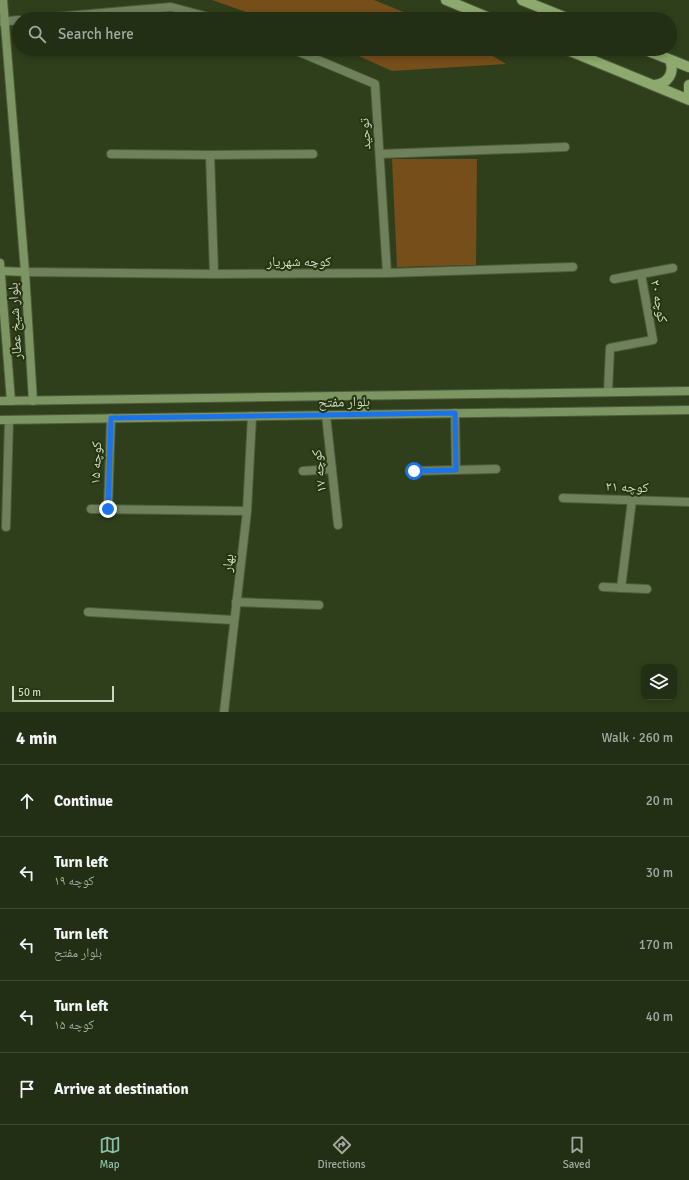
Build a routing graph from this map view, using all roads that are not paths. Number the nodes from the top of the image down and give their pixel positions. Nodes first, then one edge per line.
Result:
1 (3, 0) edge
2 (446, 0) edge
3 (522, 0) edge
4 (113, 12) edge
5 (190, 12) edge
6 (475, 12) edge
7 (552, 12) edge
8 (12, 21) edge
9 (2, 22) edge
10 (309, 56) edge
11 (582, 56) edge
12 (660, 56) edge
13 (670, 60) junction
14 (689, 67) edge
15 (654, 85) junction
16 (689, 85) edge
17 (689, 92) edge
18 (689, 100) edge
19 (565, 147) dead end
20 (111, 154) dead end
21 (313, 154) dead end
22 (380, 154) junction
23 (210, 155) junction
24 (0, 267) edge
25 (573, 268) dead end
26 (673, 268) dead end
27 (25, 272) junction
28 (387, 273) junction
29 (214, 274) junction
30 (641, 274) junction
31 (614, 279) dead end
32 (689, 391) edge
33 (608, 392) junction
34 (363, 396) junction
35 (0, 401) edge
36 (11, 401) junction
37 (33, 401) junction
38 (689, 410) edge
39 (455, 413) junction
40 (363, 414) junction
41 (326, 415) junction
42 (252, 416) junction
43 (111, 418) junction
44 (0, 420) edge
45 (9, 420) junction
46 (332, 469) junction
47 (456, 470) junction
48 (496, 470) dead end
49 (303, 471) dead end
50 (414, 471) dead end
51 (563, 498) dead end
52 (632, 500) junction
53 (689, 502) edge
54 (91, 509) dead end
55 (108, 509) junction
56 (247, 511) junction
57 (338, 525) dead end
58 (6, 527) dead end
59 (603, 587) dead end
60 (622, 588) junction
61 (647, 589) dead end
62 (236, 602) junction
63 (319, 605) dead end
64 (88, 612) dead end
65 (234, 620) junction
66 (224, 712) edge

1 - 9 street, بلوار شیخ عطار
2 - 6 main road
3 - 7 main road
4 - 5 street
8 - 9 street
9 - 27 street, بلوار شیخ عطار
10 - 22 street, توحید
11 - 15 main road
12 - 13 main road
13 - 14 main road
13 - 15 main road
15 - 18 main road
16 - 17 main road
19 - 22 street
20 - 23 street
21 - 23 street
22 - 28 street, توحید
23 - 29 street
24 - 27 street
24 - 36 street, بلوار شیخ عطار
25 - 28 street, کوچه شهریار
26 - 30 street
27 - 29 street, کوچه شهریار
27 - 37 street, بلوار شیخ عطار
28 - 29 street, کوچه شهریار
30 - 31 street
30 - 33 street, کوچه ۲۰
32 - 33 street, بلوار مفتح
33 - 34 street, بلوار مفتح
34 - 37 street, بلوار مفتح
34 - 40 street
35 - 36 street, بلوار مفتح
36 - 37 street, بلوار مفتح
38 - 39 street, بلوار مفتح
39 - 40 street, بلوار مفتح
39 - 47 street
40 - 41 street, بلوار مفتح
41 - 42 street, بلوار مفتح
41 - 46 street, کوچه ۱۷
42 - 43 street, بلوار مفتح
42 - 56 street, بهار
43 - 45 street, بلوار مفتح
43 - 55 street, کوچه ۱۵
44 - 45 street, بلوار مفتح
45 - 58 street
46 - 49 street
46 - 57 street, کوچه ۱۷
47 - 48 street
47 - 50 street
51 - 52 street, کوچه ۲۱
52 - 53 street, کوچه ۲۱
52 - 60 street
54 - 55 street
55 - 56 street
56 - 62 street, بهار
59 - 60 street
60 - 61 street
62 - 63 street
62 - 65 street, بهار
64 - 65 street
65 - 66 street, بهار

